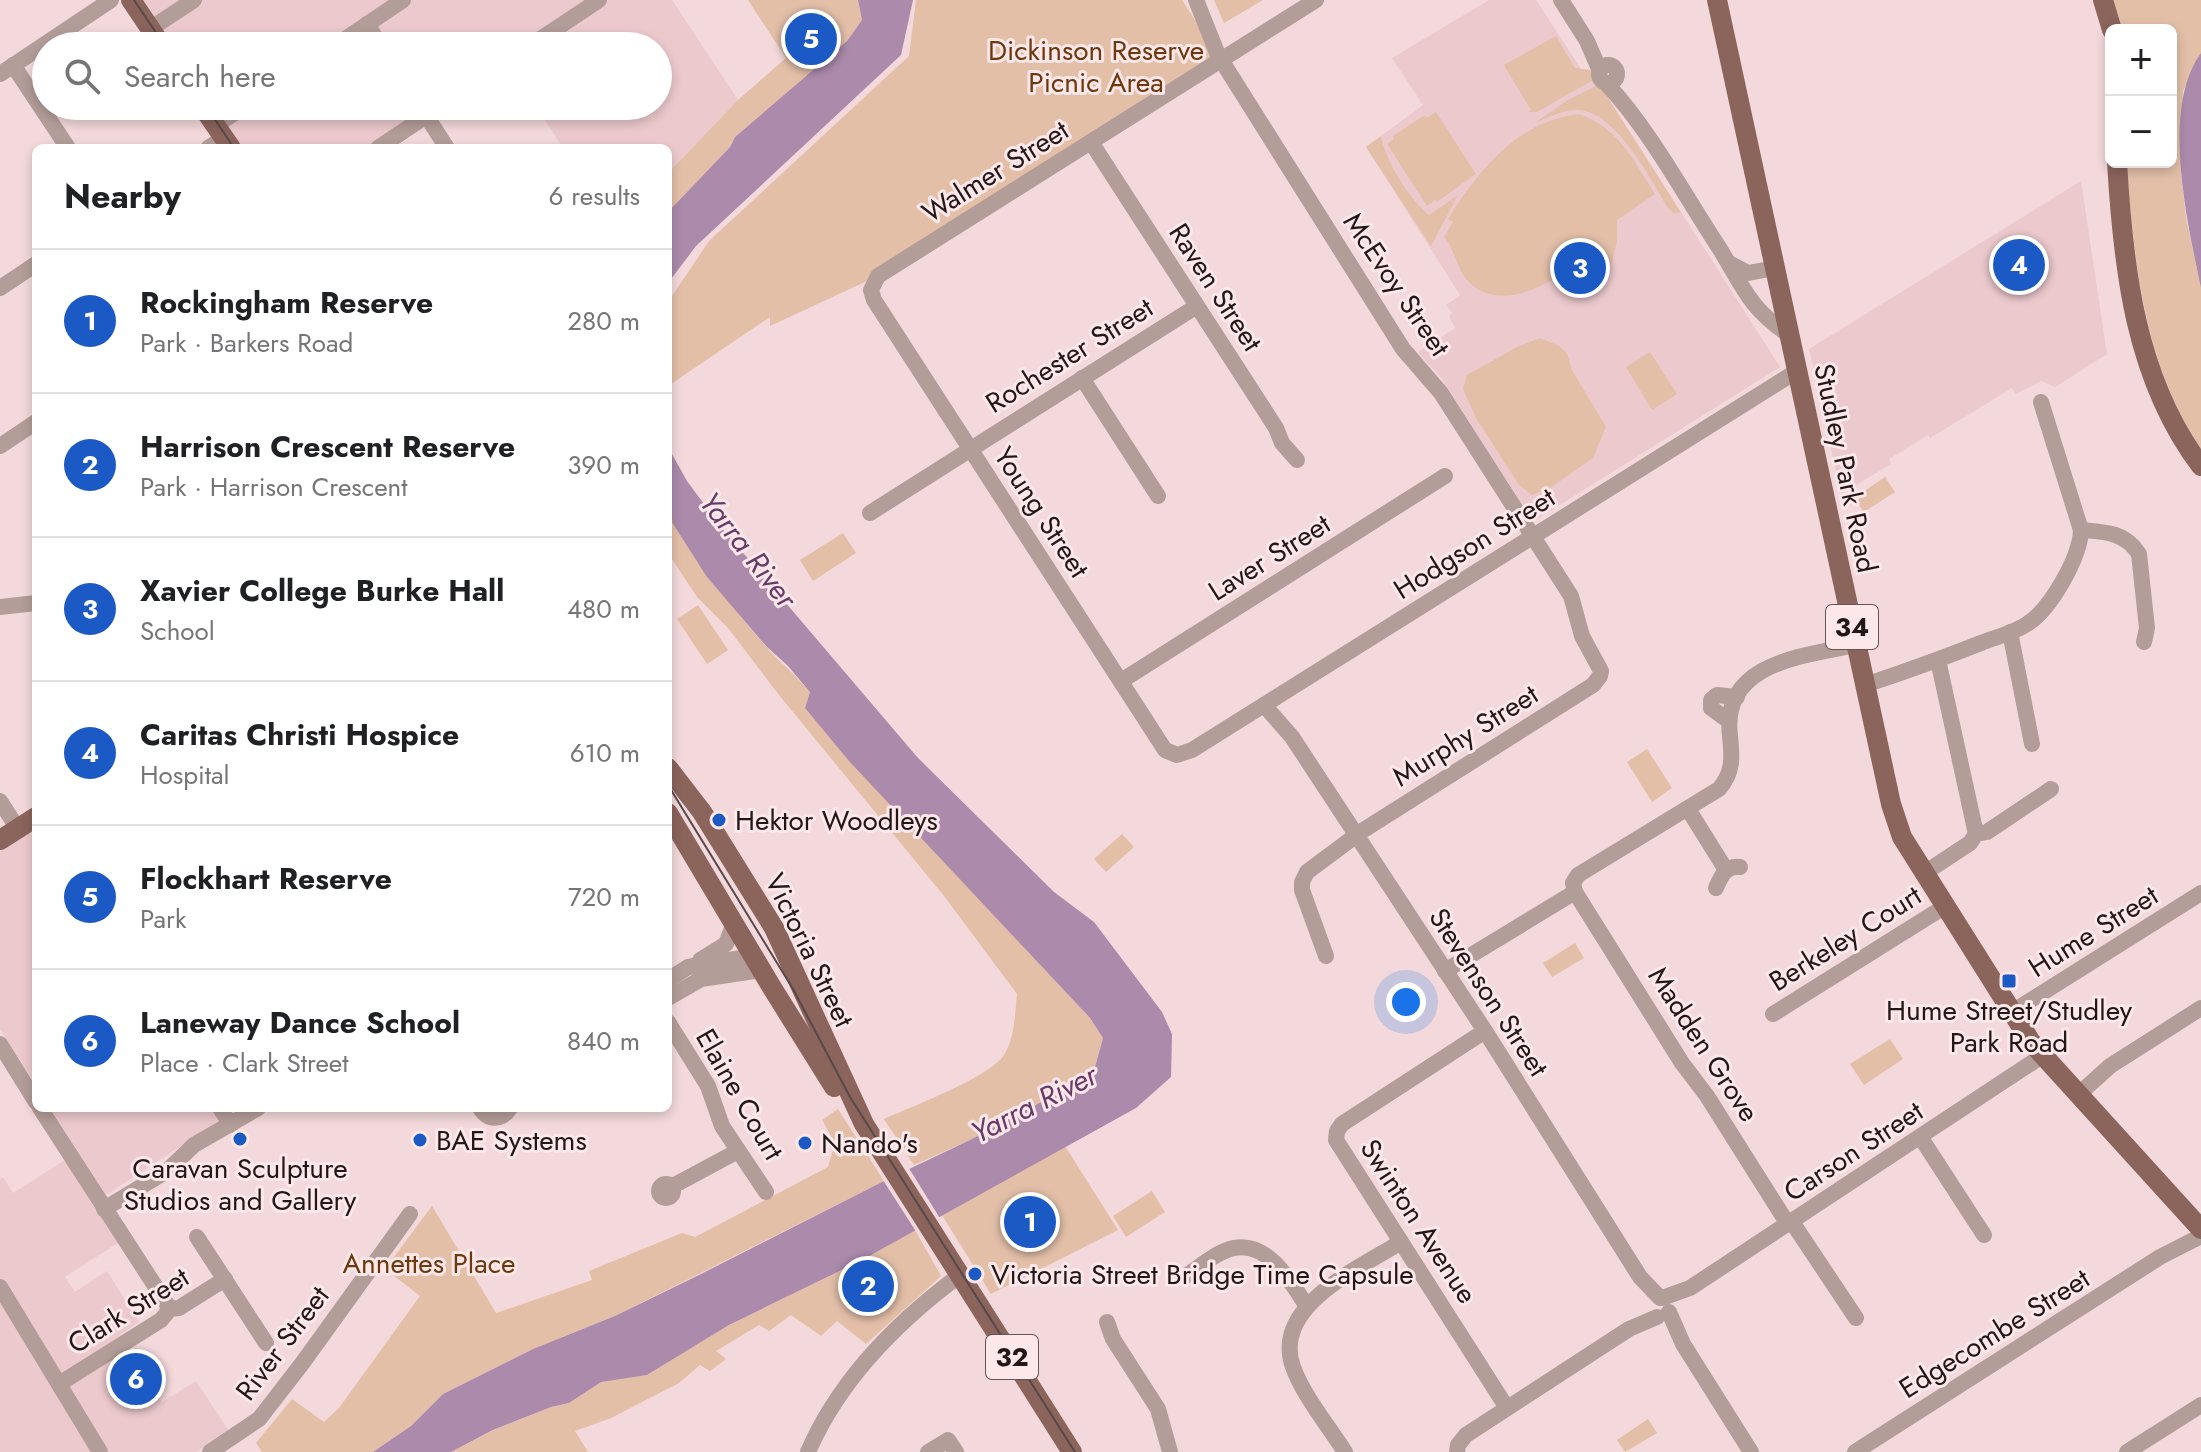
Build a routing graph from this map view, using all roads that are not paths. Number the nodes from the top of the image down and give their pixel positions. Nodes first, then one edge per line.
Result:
1 (111, 0) edge
2 (131, 0) edge
3 (194, 0) edge
4 (403, 0) edge
5 (599, 0) edge
6 (1196, 0) edge
7 (1316, 0) edge
8 (1561, 0) edge
9 (1717, 0) edge
10 (2103, 0) edge
11 (367, 24) junction
12 (2110, 24) edge
13 (63, 32) edge
14 (153, 32) edge
15 (161, 32) edge
16 (355, 32) edge
17 (372, 32) edge
18 (551, 32) edge
19 (32, 53) edge
20 (1221, 60) junction
21 (6, 70) edge
22 (32, 103) edge
23 (46, 120) edge
24 (209, 120) edge
25 (235, 120) edge
26 (412, 120) edge
27 (429, 120) edge
28 (220, 140) edge
29 (1091, 142) junction
30 (65, 144) edge
31 (383, 144) edge
32 (444, 144) edge
33 (2117, 168) edge
34 (1728, 262) junction
35 (32, 267) edge
36 (1776, 272) junction
37 (1736, 281) junction
38 (0, 288) edge
39 (871, 290) joint
40 (1197, 306) junction
41 (1789, 335) junction
42 (1797, 371) junction
43 (1082, 378) junction
44 (2041, 402) dead end
45 (32, 425) edge
46 (0, 446) edge
47 (969, 448) junction
48 (1297, 460) dead end
49 (2201, 466) edge
50 (1445, 476) dead end
51 (1158, 496) dead end
52 (870, 513) dead end
53 (2081, 530) junction
54 (1533, 536) junction
55 (32, 603) edge
56 (0, 607) edge
57 (2010, 632) junction
58 (2144, 642) dead end
59 (1856, 645) junction
60 (1938, 660) junction
61 (1600, 676) joint
62 (1121, 681) junction
63 (1865, 685) junction
64 (1269, 701) junction
65 (2032, 744) dead end
66 (1177, 755) joint
67 (672, 773) edge
68 (2051, 789) dead end
69 (0, 801) edge
70 (1688, 809) junction
71 (32, 820) edge
72 (672, 820) edge
73 (18, 829) junction
74 (1976, 834) junction
75 (1357, 837) junction
76 (0, 840) edge
77 (1923, 874) junction
78 (1716, 888) dead end
79 (1575, 892) junction
80 (2201, 893) edge
81 (1944, 907) junction
82 (734, 923) junction
83 (1326, 956) dead end
84 (790, 961) junction
85 (757, 963) junction
86 (688, 967) junction
87 (1445, 971) junction
88 (672, 977) edge
89 (672, 996) edge
90 (2201, 1008) edge
91 (2012, 1012) junction
92 (1773, 1014) dead end
93 (672, 1028) edge
94 (1485, 1031) junction
95 (0, 1044) edge
96 (2042, 1056) junction
97 (2074, 1091) junction
98 (32, 1096) edge
99 (43, 1112) edge
100 (223, 1112) edge
101 (252, 1112) edge
102 (483, 1112) edge
103 (507, 1112) edge
104 (864, 1124) junction
105 (231, 1125) junction
106 (1921, 1138) junction
107 (738, 1151) junction
108 (671, 1187) dead end
109 (766, 1192) dead end
110 (104, 1209) junction
111 (410, 1214) dead end
112 (1790, 1223) junction
113 (2199, 1230) edge
114 (1984, 1235) dead end
115 (197, 1237) dead end
116 (1401, 1242) junction
117 (956, 1269) junction
118 (1184, 1277) dead end
119 (225, 1279) junction
120 (0, 1287) edge
121 (1306, 1305) junction
122 (1660, 1308) junction
123 (170, 1309) junction
124 (1856, 1318) dead end
125 (1107, 1322) dead end
126 (266, 1343) dead end
127 (59, 1384) junction
128 (2201, 1405) edge
129 (1507, 1408) junction
130 (952, 1446) edge
131 (100, 1452) edge
132 (210, 1452) edge
133 (808, 1452) edge
134 (928, 1452) edge
135 (1072, 1452) edge
136 (1170, 1452) edge
137 (1345, 1452) edge
138 (1457, 1452) edge
139 (1751, 1452) edge
140 (1855, 1452) edge
141 (2127, 1452) edge

1 - 13 street
2 - 14 main road
3 - 15 street
4 - 11 street
5 - 18 street
6 - 20 street, McEvoy Street
7 - 20 street, Walmer Street
8 - 34 street
9 - 36 main road, Studley Park Road / 34
10 - 12 main road
11 - 16 street
11 - 17 street
19 - 21 street
20 - 29 street, Walmer Street
20 - 54 street, McEvoy Street
21 - 22 street
23 - 30 street
24 - 28 main road
25 - 28 street
26 - 31 street
27 - 32 street
29 - 39 street, Walmer Street
29 - 40 street, Raven Street
33 - 49 main road
34 - 36 street
34 - 37 street
35 - 38 street
36 - 37 street
36 - 41 main road, Studley Park Road / 34
37 - 41 street
39 - 47 street, Young Street
40 - 43 street, Rochester Street
40 - 48 street, Raven Street
41 - 42 main road, Studley Park Road / 34
42 - 54 street, Hodgson Street
42 - 59 main road, Studley Park Road / 34
43 - 47 street, Rochester Street
43 - 51 street
44 - 53 street
45 - 46 street
47 - 52 street, Rochester Street
47 - 62 street, Young Street
50 - 62 street, Laver Street
53 - 57 street
53 - 58 street
54 - 61 street, McEvoy Street
54 - 64 street, Hodgson Street
55 - 56 street
57 - 60 street
57 - 65 street
59 - 63 main road, Studley Park Road / 34
59 - 70 street
60 - 63 street
60 - 74 street
61 - 75 street, Murphy Street
62 - 66 street, Young Street
63 - 77 main road, Studley Park Road / 34
64 - 66 street, Hodgson Street
64 - 75 street, Stevenson Street
67 - 84 main road, Victoria Street / 32
68 - 74 street
69 - 73 street
70 - 78 street
70 - 79 street
71 - 73 main road
72 - 82 main road, Victoria Street / 32
73 - 76 main road
74 - 77 street
75 - 83 street, Murphy Street
75 - 87 street, Stevenson Street
77 - 81 main road, Studley Park Road / 34
79 - 87 street
79 - 112 street, Madden Grove
80 - 91 street, Hume Street
81 - 91 main road, Studley Park Road / 34
81 - 92 street, Berkeley Court
82 - 85 main road, Victoria Street / 32
82 - 86 street
84 - 85 main road
84 - 104 main road, Victoria Street / 32
85 - 86 street
85 - 89 street
85 - 104 main road, Victoria Street / 32
86 - 88 street
87 - 94 street, Stevenson Street
90 - 97 street
91 - 96 main road, Studley Park Road / 34
93 - 107 street, Elaine Court
94 - 116 street, Swinton Avenue
94 - 122 street, Stevenson Street
95 - 98 street
96 - 97 main road, Studley Park Road / 34
96 - 106 street, Carson Street
97 - 113 main road, Studley Park Road / 34
99 - 110 street
100 - 105 street
101 - 105 street
102 - 103 street
104 - 117 main road, Victoria Street / 32
105 - 110 street
106 - 112 street, Carson Street
106 - 114 street
107 - 108 street
107 - 109 street, Elaine Court
110 - 123 street
111 - 132 street, River Street
112 - 122 street, Carson Street
112 - 124 street, Madden Grove
113 - 140 street, Edgecombe Street
115 - 119 street, Clark Street
116 - 121 street
116 - 129 street, Swinton Avenue
117 - 133 street
117 - 135 main road, 32
118 - 121 street
119 - 123 street, Clark Street
119 - 126 street, Clark Street
120 - 127 street
121 - 137 street
122 - 129 street, Carson Street
122 - 139 street, Stevenson Street
123 - 127 street, Clark Street
125 - 136 street
127 - 131 street
128 - 141 street
129 - 138 street, Carson Street
130 - 134 street

